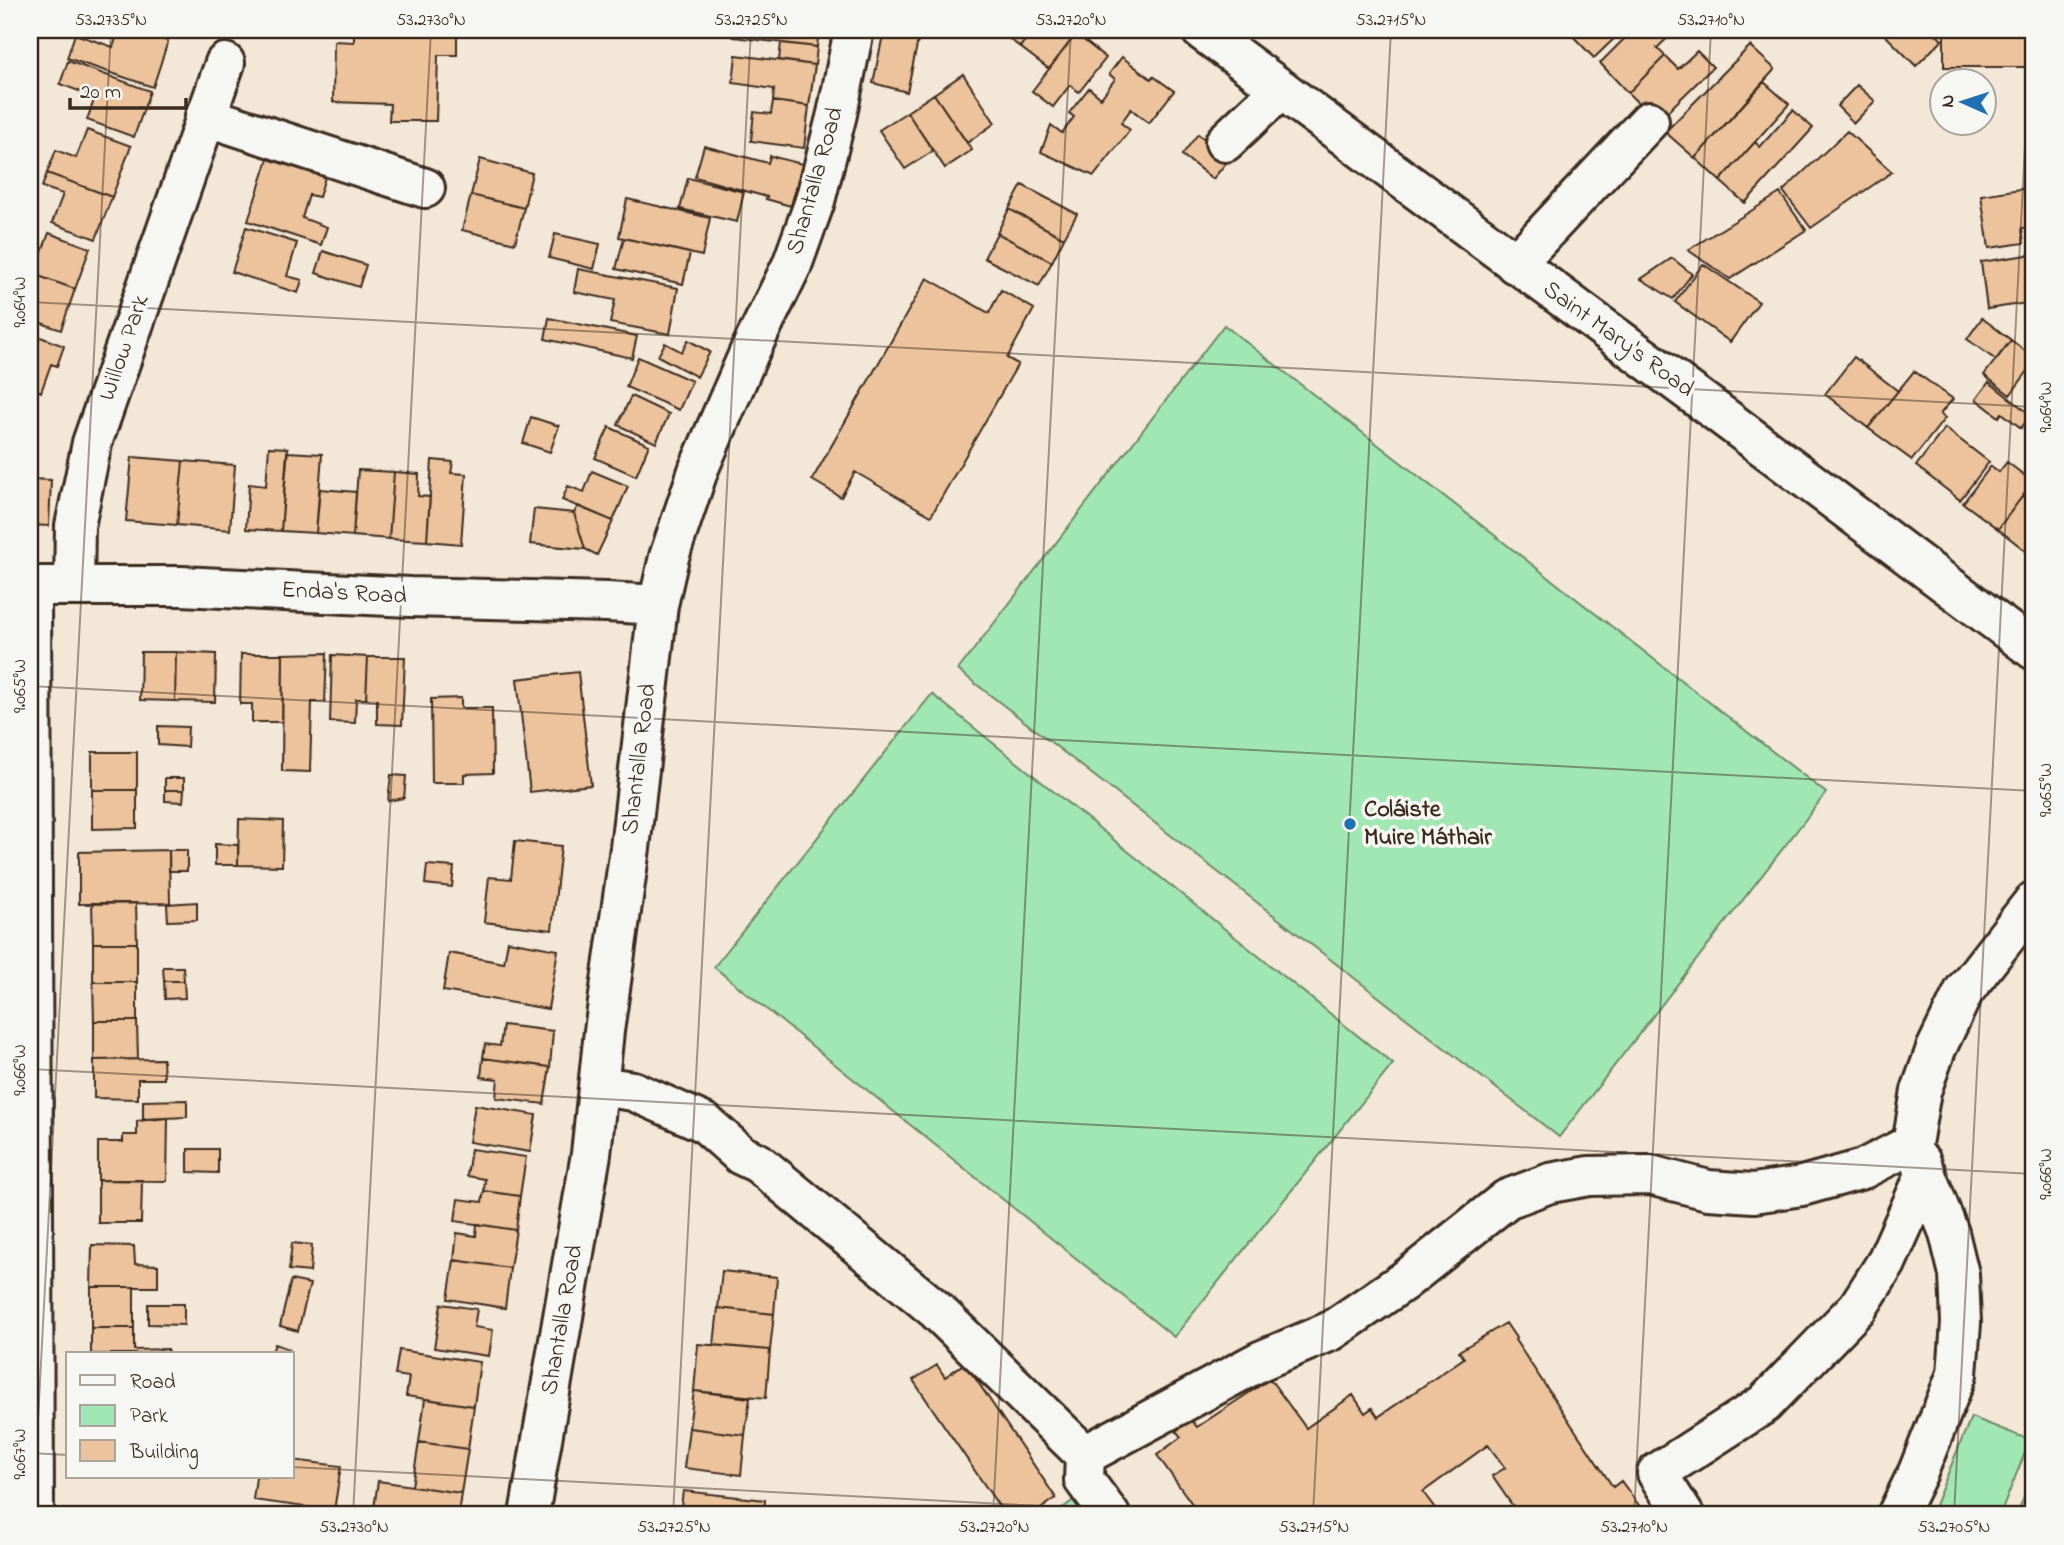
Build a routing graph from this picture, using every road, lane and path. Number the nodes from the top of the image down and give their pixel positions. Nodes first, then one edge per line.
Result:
1 (854, 30) edge
2 (1201, 30) edge
3 (225, 63) dead end
4 (1281, 89) junction
5 (205, 116) junction
6 (1649, 121) dead end
7 (1225, 142) dead end
8 (425, 188) dead end
9 (1515, 264) junction
10 (30, 586) edge
11 (74, 586) junction
12 (658, 605) junction
13 (2034, 650) edge
14 (2034, 901) edge
15 (598, 1086) junction
16 (31, 1124) edge
17 (1919, 1159) junction
18 (1085, 1455) junction
19 (34, 1515) edge
20 (529, 1515) edge
21 (1110, 1515) edge
22 (1684, 1515) edge
23 (1897, 1515) edge

1 - 12 street, Shantalla Road
2 - 4 street, Saint Mary's Road
3 - 5 street, Willow Park
4 - 7 street
4 - 9 street, Saint Mary's Road
5 - 8 street
5 - 11 street, Willow Park
6 - 9 street
9 - 13 street, Saint Mary's Road
10 - 11 street, Enda's Road
10 - 16 street
11 - 12 street, Enda's Road
12 - 15 street, Shantalla Road
14 - 17 street
15 - 18 street
15 - 20 street, Shantalla Road
16 - 19 street
17 - 18 street
17 - 22 street
17 - 23 street
18 - 21 street

